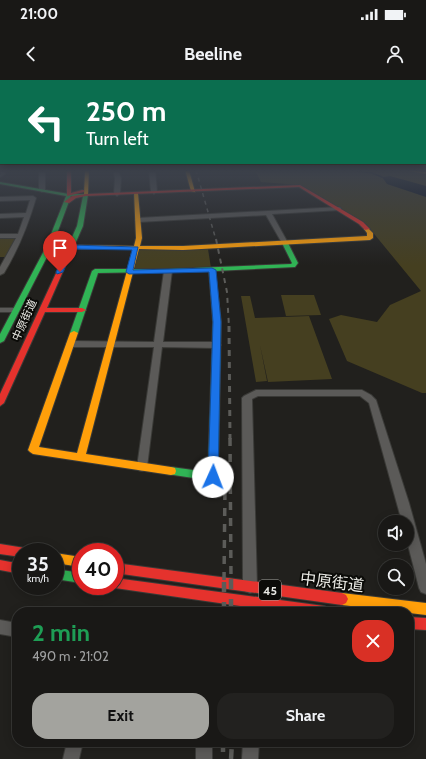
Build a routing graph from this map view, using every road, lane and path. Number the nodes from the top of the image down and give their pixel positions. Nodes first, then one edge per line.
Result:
1 (32, 202) edge
2 (67, 202) edge
3 (85, 202) edge
4 (137, 202) edge
5 (327, 202) edge
6 (339, 209) junction
7 (269, 214) junction
8 (29, 215) junction
9 (0, 216) edge
10 (138, 220) junction
11 (0, 236) edge
12 (21, 236) junction
13 (284, 243) junction
14 (71, 247) junction
15 (136, 248) junction
16 (0, 259) edge
17 (9, 259) junction
18 (212, 270) junction
19 (168, 271) junction
20 (129, 272) junction
21 (0, 273) edge
22 (0, 310) edge
23 (15, 310) junction
24 (42, 310) junction
25 (82, 310) junction
26 (0, 341) edge
27 (70, 344) junction
28 (110, 344) junction
29 (159, 344) junction
30 (217, 345) junction
31 (0, 403) edge
32 (80, 458) junction
33 (142, 467) junction
34 (0, 548) edge
35 (12, 550) edge
36 (0, 565) edge
37 (12, 567) edge
38 (124, 569) edge
39 (124, 585) edge
40 (250, 588) junction
41 (426, 588) edge
42 (248, 607) edge
43 (409, 607) edge
44 (414, 608) edge
45 (426, 609) edge
46 (414, 623) edge
47 (426, 624) edge
48 (0, 627) edge
49 (12, 629) edge
50 (74, 747) edge
51 (204, 747) edge
52 (251, 747) edge
53 (72, 759) edge
54 (204, 759) edge
55 (250, 759) edge

1 - 8 street
2 - 23 street, 中原街道
3 - 14 street, 中原街道
4 - 10 street
5 - 6 street
6 - 7 street
6 - 13 street
7 - 10 street
7 - 13 street
8 - 9 street
8 - 12 street
10 - 15 street
11 - 12 street
12 - 17 street
13 - 15 street
13 - 18 street
14 - 15 street
14 - 24 street, 中原街道
15 - 20 street
16 - 17 street
17 - 21 street
18 - 19 street
18 - 30 street
19 - 20 street
19 - 29 street
20 - 25 street
20 - 28 street
22 - 23 street
23 - 26 street, 中原街道
24 - 25 street
24 - 31 street, 中原街道
25 - 27 street
27 - 28 street
27 - 32 street
28 - 29 street
28 - 32 street
29 - 30 street
29 - 33 street
30 - 33 street
32 - 33 street
34 - 35 street
36 - 37 street
38 - 40 street, 中原街道 / 45
39 - 42 street, 45
40 - 41 street
40 - 43 street, 中原街道 / 45
44 - 45 street, 中原街道 / 45
46 - 47 street
48 - 49 street
50 - 53 street
51 - 54 street
52 - 55 street

